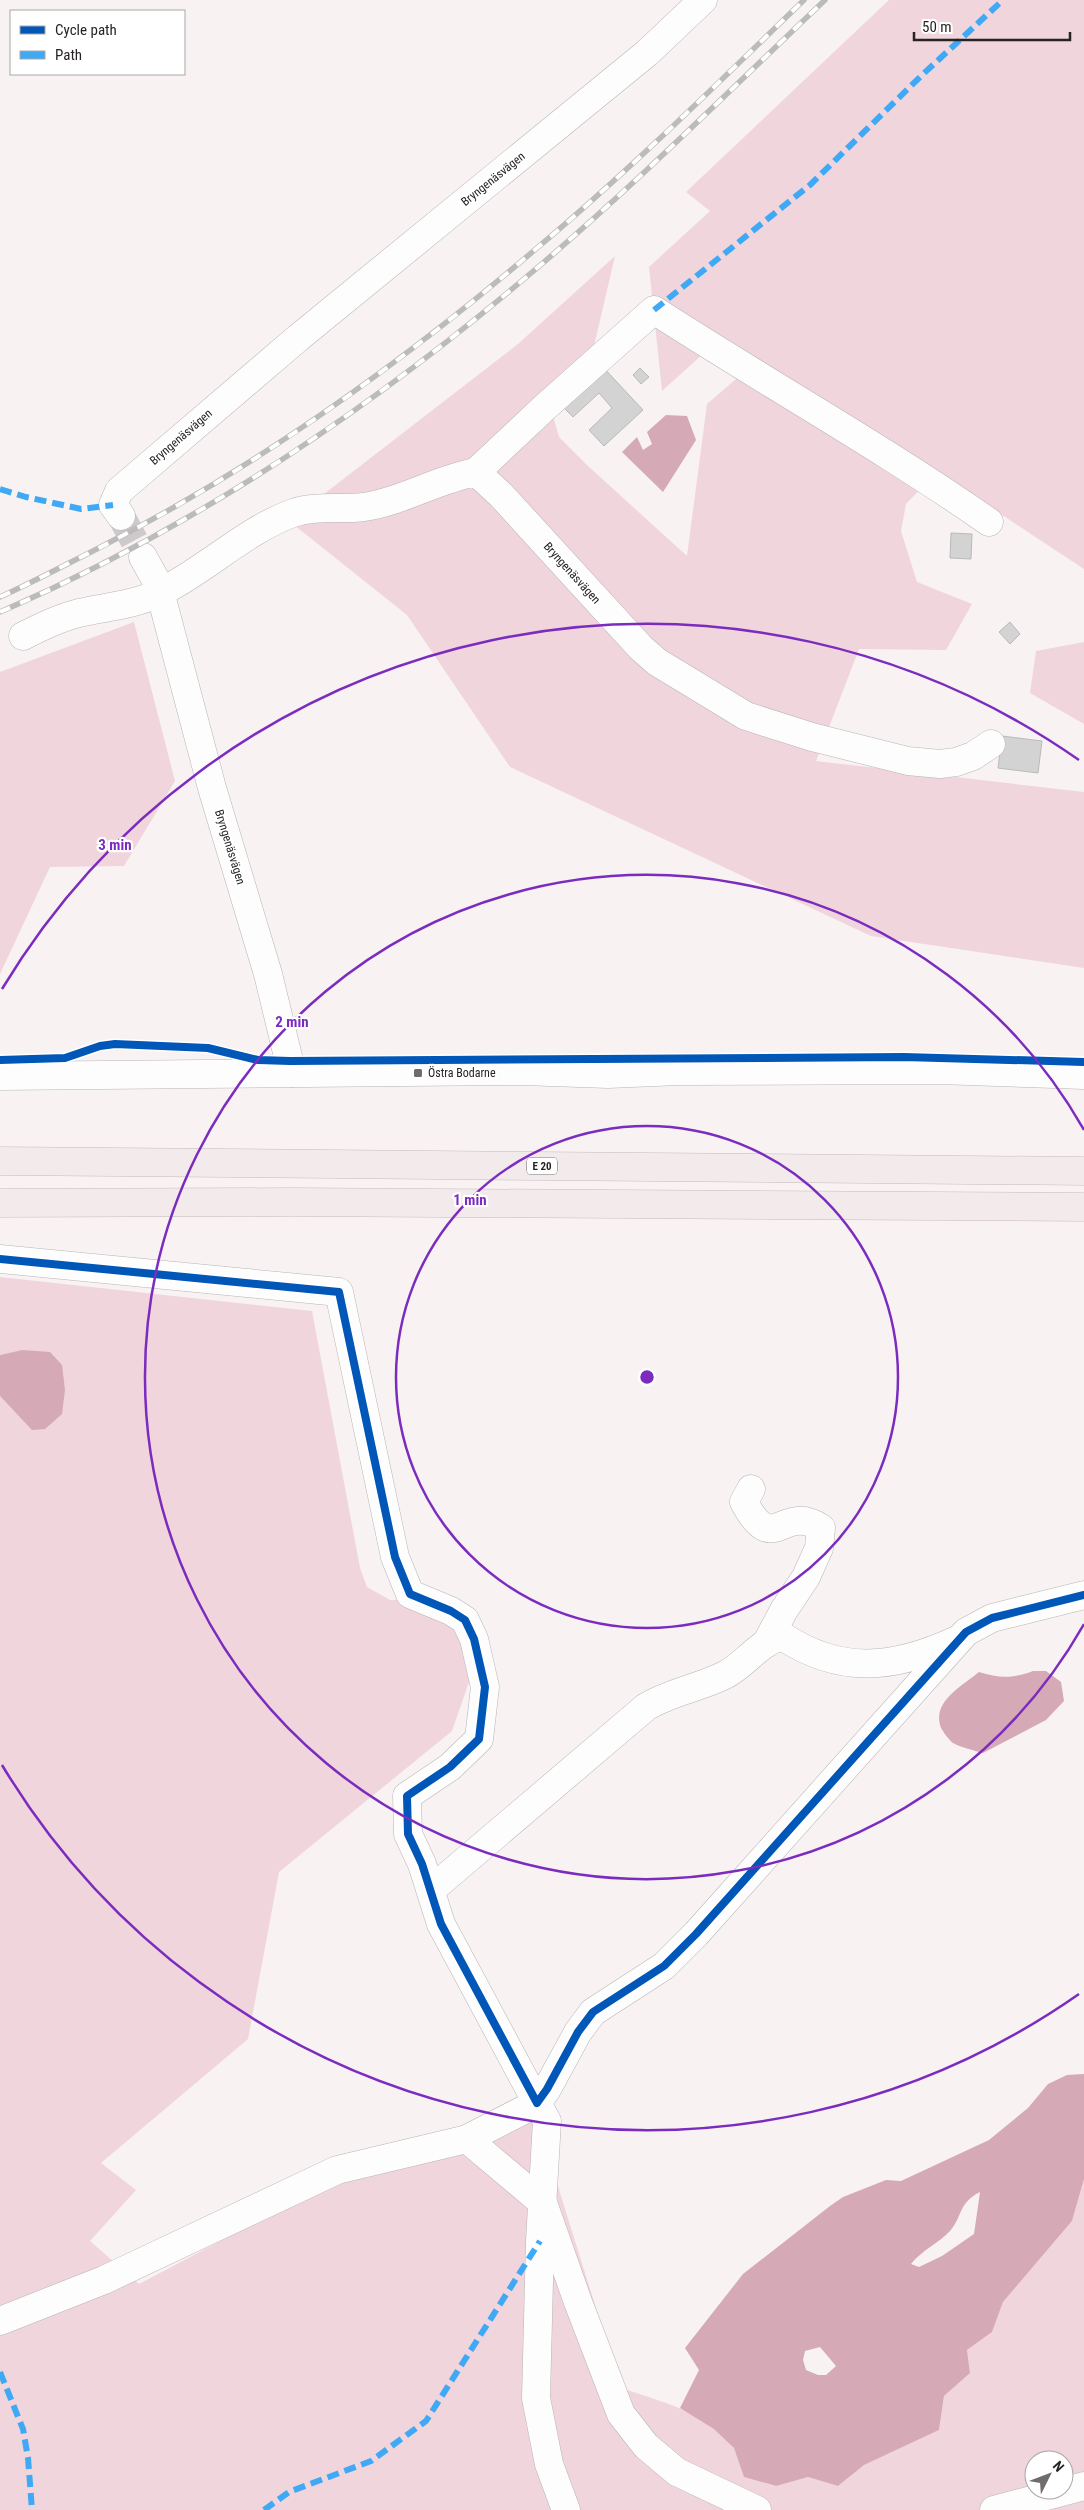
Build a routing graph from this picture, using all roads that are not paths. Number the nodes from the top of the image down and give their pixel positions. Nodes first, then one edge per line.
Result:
1 (703, 0) edge
2 (476, 472) junction
3 (121, 516) tunnel mouth
4 (989, 522) dead end
5 (143, 557) tunnel mouth
6 (160, 592) junction
7 (22, 636) dead end
8 (991, 744) dead end
9 (292, 1074) junction
10 (1084, 1075) edge
11 (0, 1076) edge
12 (0, 1161) edge
13 (1084, 1170) edge
14 (0, 1203) edge
15 (1084, 1207) edge
16 (0, 1259) edge
17 (751, 1489) dead end
18 (1084, 1596) edge
19 (962, 1637) junction
20 (768, 1640) junction
21 (431, 1890) junction
22 (536, 2103) junction
23 (467, 2139) junction
24 (543, 2203) junction
25 (0, 2321) edge
26 (1084, 2486) edge
27 (566, 2510) edge
28 (757, 2510) edge
29 (994, 2510) edge

1 - 3 street, Bryngenäsvägen
2 - 4 street
2 - 6 street
2 - 8 street, Bryngenäsvägen
5 - 6 street, Bryngenäsvägen
6 - 7 street
6 - 9 street, Bryngenäsvägen
9 - 10 street
9 - 11 street
12 - 13 highway, E 20
14 - 15 highway
16 - 21 street
17 - 20 street
18 - 19 street
19 - 20 street
19 - 22 street
20 - 21 street
21 - 22 street
22 - 23 street
22 - 24 street
23 - 24 street
23 - 25 street
24 - 27 street
24 - 28 street
26 - 29 street

